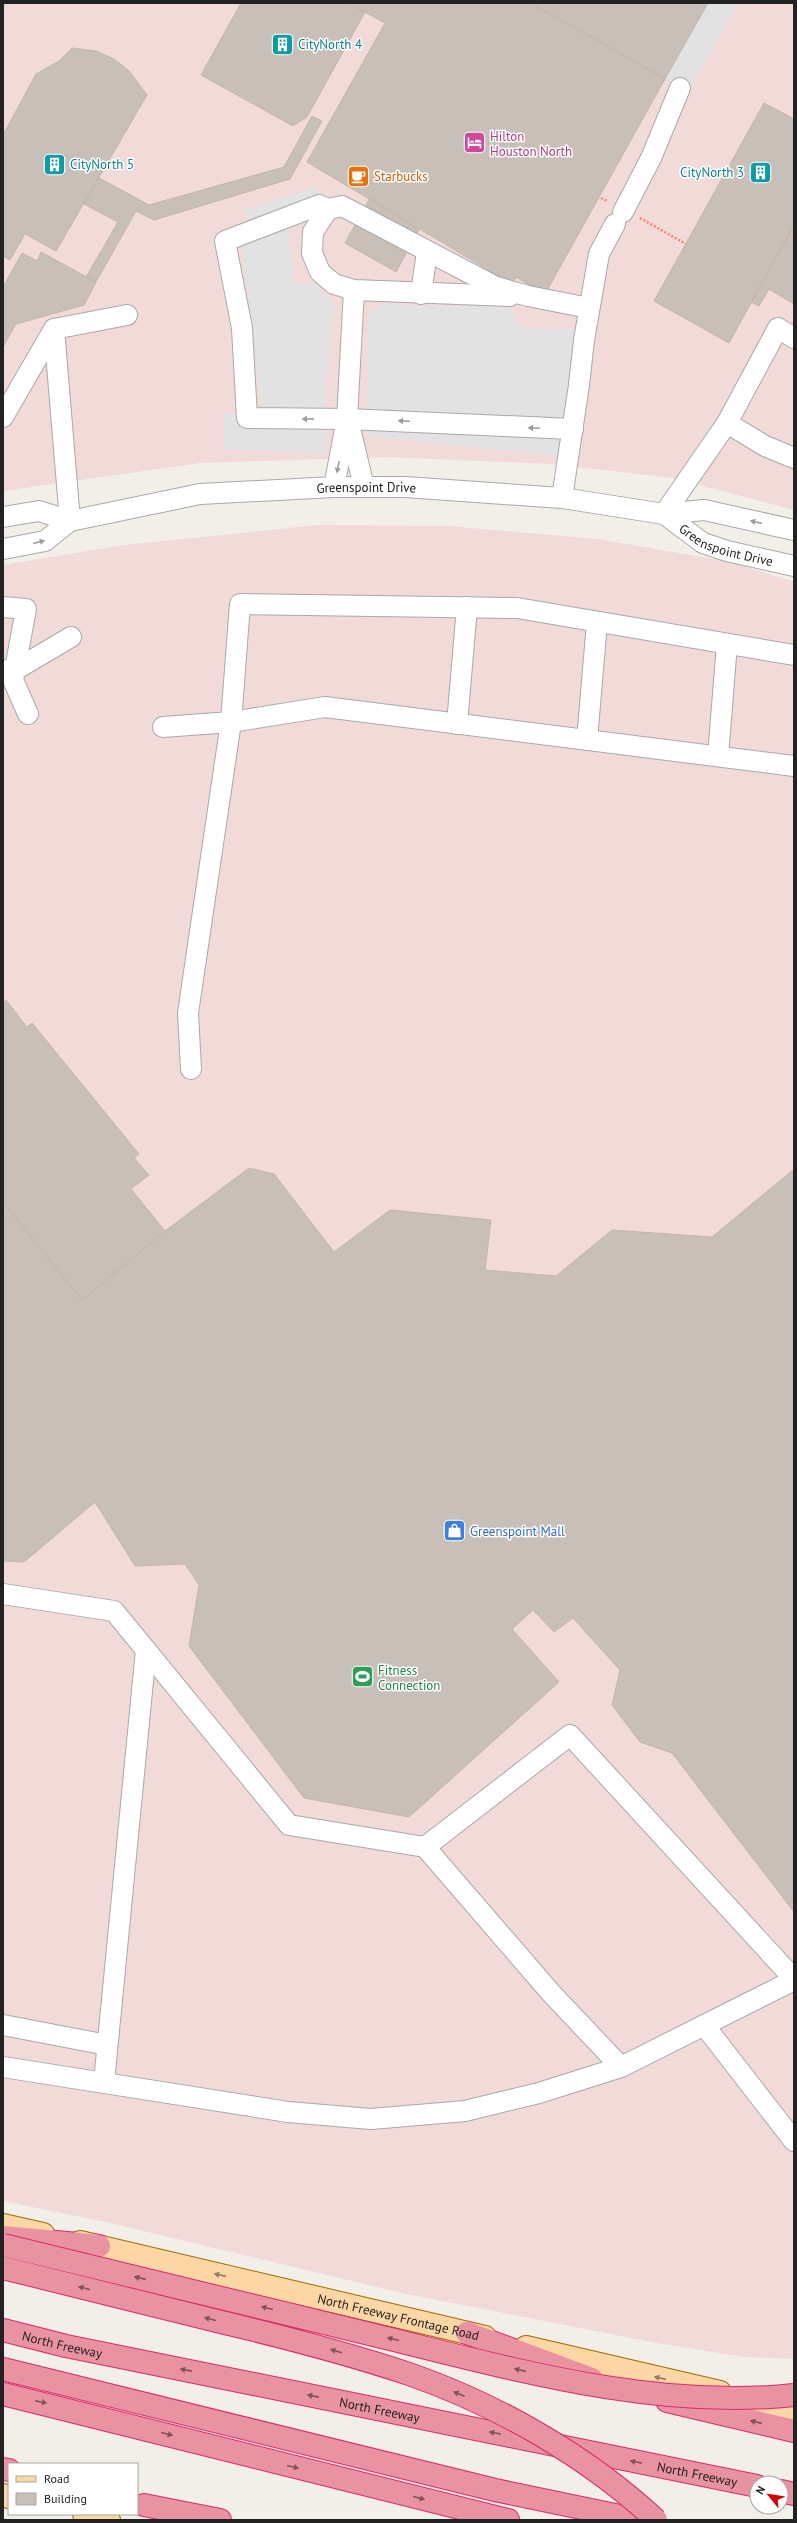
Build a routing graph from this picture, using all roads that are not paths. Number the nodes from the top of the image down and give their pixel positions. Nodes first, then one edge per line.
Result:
1 (680, 88) dead end
2 (328, 209) junction
3 (427, 252) junction
4 (354, 290) junction
5 (421, 294) junction
6 (528, 296) junction
7 (589, 308) junction
8 (128, 315) dead end
9 (54, 329) junction
10 (794, 338) edge
11 (3, 417) edge
12 (348, 418) junction
13 (727, 423) junction
14 (573, 429) junction
15 (794, 458) edge
16 (334, 487) junction
17 (364, 488) junction
18 (562, 498) junction
19 (664, 514) junction
20 (3, 517) edge
21 (70, 521) junction
22 (794, 530) edge
23 (3, 549) edge
24 (794, 566) edge
25 (3, 607) edge
26 (467, 607) junction
27 (597, 622) junction
28 (71, 637) dead end
29 (727, 644) junction
30 (794, 656) edge
31 (9, 670) edge
32 (28, 714) dead end
33 (231, 722) junction
34 (457, 724) junction
35 (163, 728) dead end
36 (587, 740) junction
37 (718, 756) junction
38 (794, 766) edge
39 (190, 1069) dead end
40 (3, 1594) edge
41 (146, 1650) junction
42 (425, 1847) junction
43 (794, 1980) edge
44 (3, 2025) edge
45 (704, 2025) junction
46 (108, 2045) junction
47 (3, 2067) edge
48 (620, 2067) junction
49 (104, 2082) junction
50 (794, 2140) edge
51 (3, 2225) edge
52 (3, 2237) edge
53 (3, 2245) edge
54 (99, 2246) junction
55 (3, 2268) edge
56 (3, 2330) edge
57 (467, 2333) junction
58 (3, 2369) edge
59 (3, 2394) edge
60 (794, 2395) edge
61 (794, 2409) edge
62 (794, 2431) edge
63 (749, 2484) edge
64 (140, 2504) edge
65 (88, 2515) edge
66 (109, 2520) edge
67 (197, 2520) edge
68 (220, 2520) edge
69 (508, 2520) edge
70 (639, 2520) edge
71 (656, 2520) edge

1 - 7 street
2 - 3 street
2 - 4 street
12 -> 2 street
3 - 5 street
3 - 6 street
4 - 5 street
4 - 12 street
5 - 6 street
6 - 7 street
7 - 14 street
8 - 9 street
9 - 11 street
9 - 21 street
10 - 13 street
14 -> 12 street
12 -> 16 street
12 - 17 street
13 - 15 street
13 - 19 street
14 - 18 street
16 - 17 street, Greenspoint Drive
16 - 21 street, Greenspoint Drive
17 - 18 street, Greenspoint Drive
18 - 19 street, Greenspoint Drive
22 -> 19 street, Greenspoint Drive
19 - 24 street, Greenspoint Drive
20 - 21 street, Greenspoint Drive
23 -> 21 street, Greenspoint Drive
25 - 31 street
26 - 27 street
26 - 33 street
26 - 34 street
27 - 29 street
27 - 36 street
28 - 31 street
29 - 30 street
29 - 37 street
31 - 32 street
33 - 34 street
33 - 35 street
33 - 39 street
34 - 36 street
36 - 37 street
37 - 38 street
40 - 41 street
41 - 42 street
41 - 46 street
42 - 43 street
42 - 48 street
43 - 45 street
44 - 46 street
45 - 48 street
45 - 50 street
46 - 49 street
47 - 49 street
48 - 49 street
51 - 54 main road, North Freeway Frontage Road
52 - 54 highway
60 -> 53 highway, bridge
57 -> 54 main road, North Freeway Frontage Road
71 -> 55 highway, bridge
63 -> 56 highway, North Freeway
61 -> 57 main road, North Freeway Frontage Road
62 -> 57 highway
58 - 70 highway
59 -> 69 highway
64 - 67 highway
64 - 68 highway
65 - 66 main road

